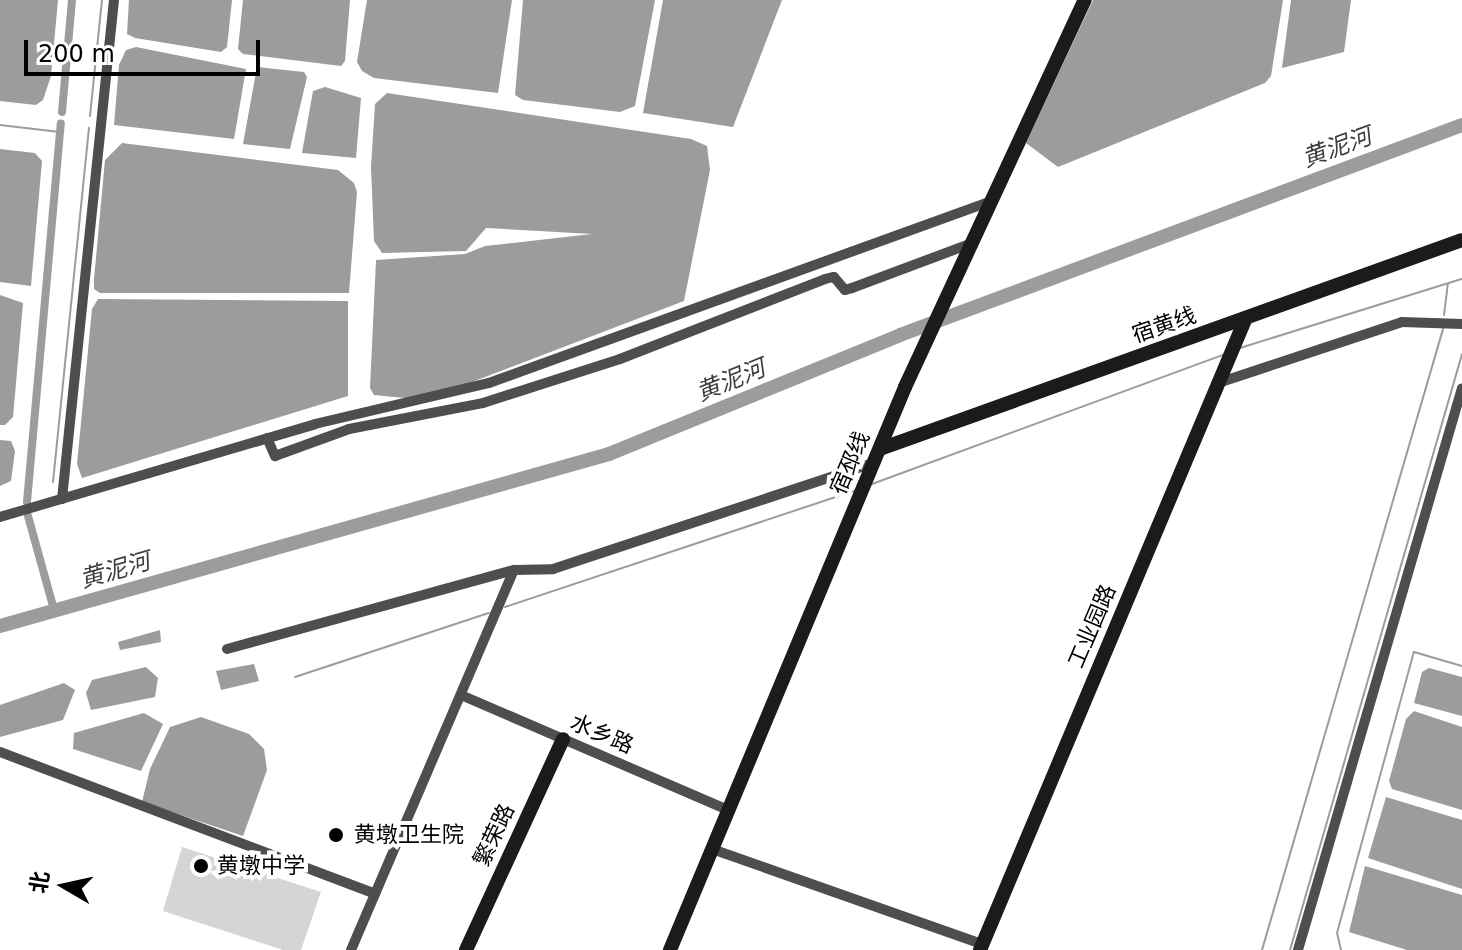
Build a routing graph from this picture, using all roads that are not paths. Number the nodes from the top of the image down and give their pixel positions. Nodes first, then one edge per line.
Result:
1 (114, 0) edge
2 (1085, 0) edge
3 (986, 203) junction
4 (1462, 240) edge
5 (967, 245) junction
6 (1245, 320) junction
7 (1462, 324) edge
8 (1218, 383) junction
9 (1462, 388) edge
10 (345, 416) junction
11 (349, 429) junction
12 (267, 438) junction
13 (880, 449) junction
14 (874, 463) junction
15 (62, 499) junction
16 (0, 517) edge
17 (514, 570) junction
18 (227, 649) dead end
19 (461, 695) junction
20 (563, 739) junction
21 (0, 752) edge
22 (728, 810) junction
23 (712, 849) junction
24 (375, 894) junction
25 (981, 947) edge
26 (355, 949) edge
27 (466, 950) edge
28 (670, 950) edge
29 (1298, 950) edge

1 - 15 street
2 - 3 street, 宿邳线
3 - 5 street, 宿邳线
3 - 10 street
4 - 6 street, 宿黄线
5 - 11 street
5 - 13 street, 宿邳线
6 - 8 street, 工业园路
6 - 13 street, 宿黄线
7 - 8 street
8 - 25 street, 工业园路
9 - 29 street
10 - 11 street
10 - 12 street
11 - 12 street
12 - 15 street
13 - 14 street, 宿邳线
14 - 17 street
14 - 22 street, 宿邳线
15 - 16 street
17 - 18 street
17 - 19 street
19 - 20 street, 水乡路
19 - 24 street
20 - 22 street, 水乡路
20 - 27 street, 繁荣路
21 - 24 street
22 - 23 street, 宿邳线
23 - 25 street
23 - 28 street, 宿邳线
24 - 26 street

